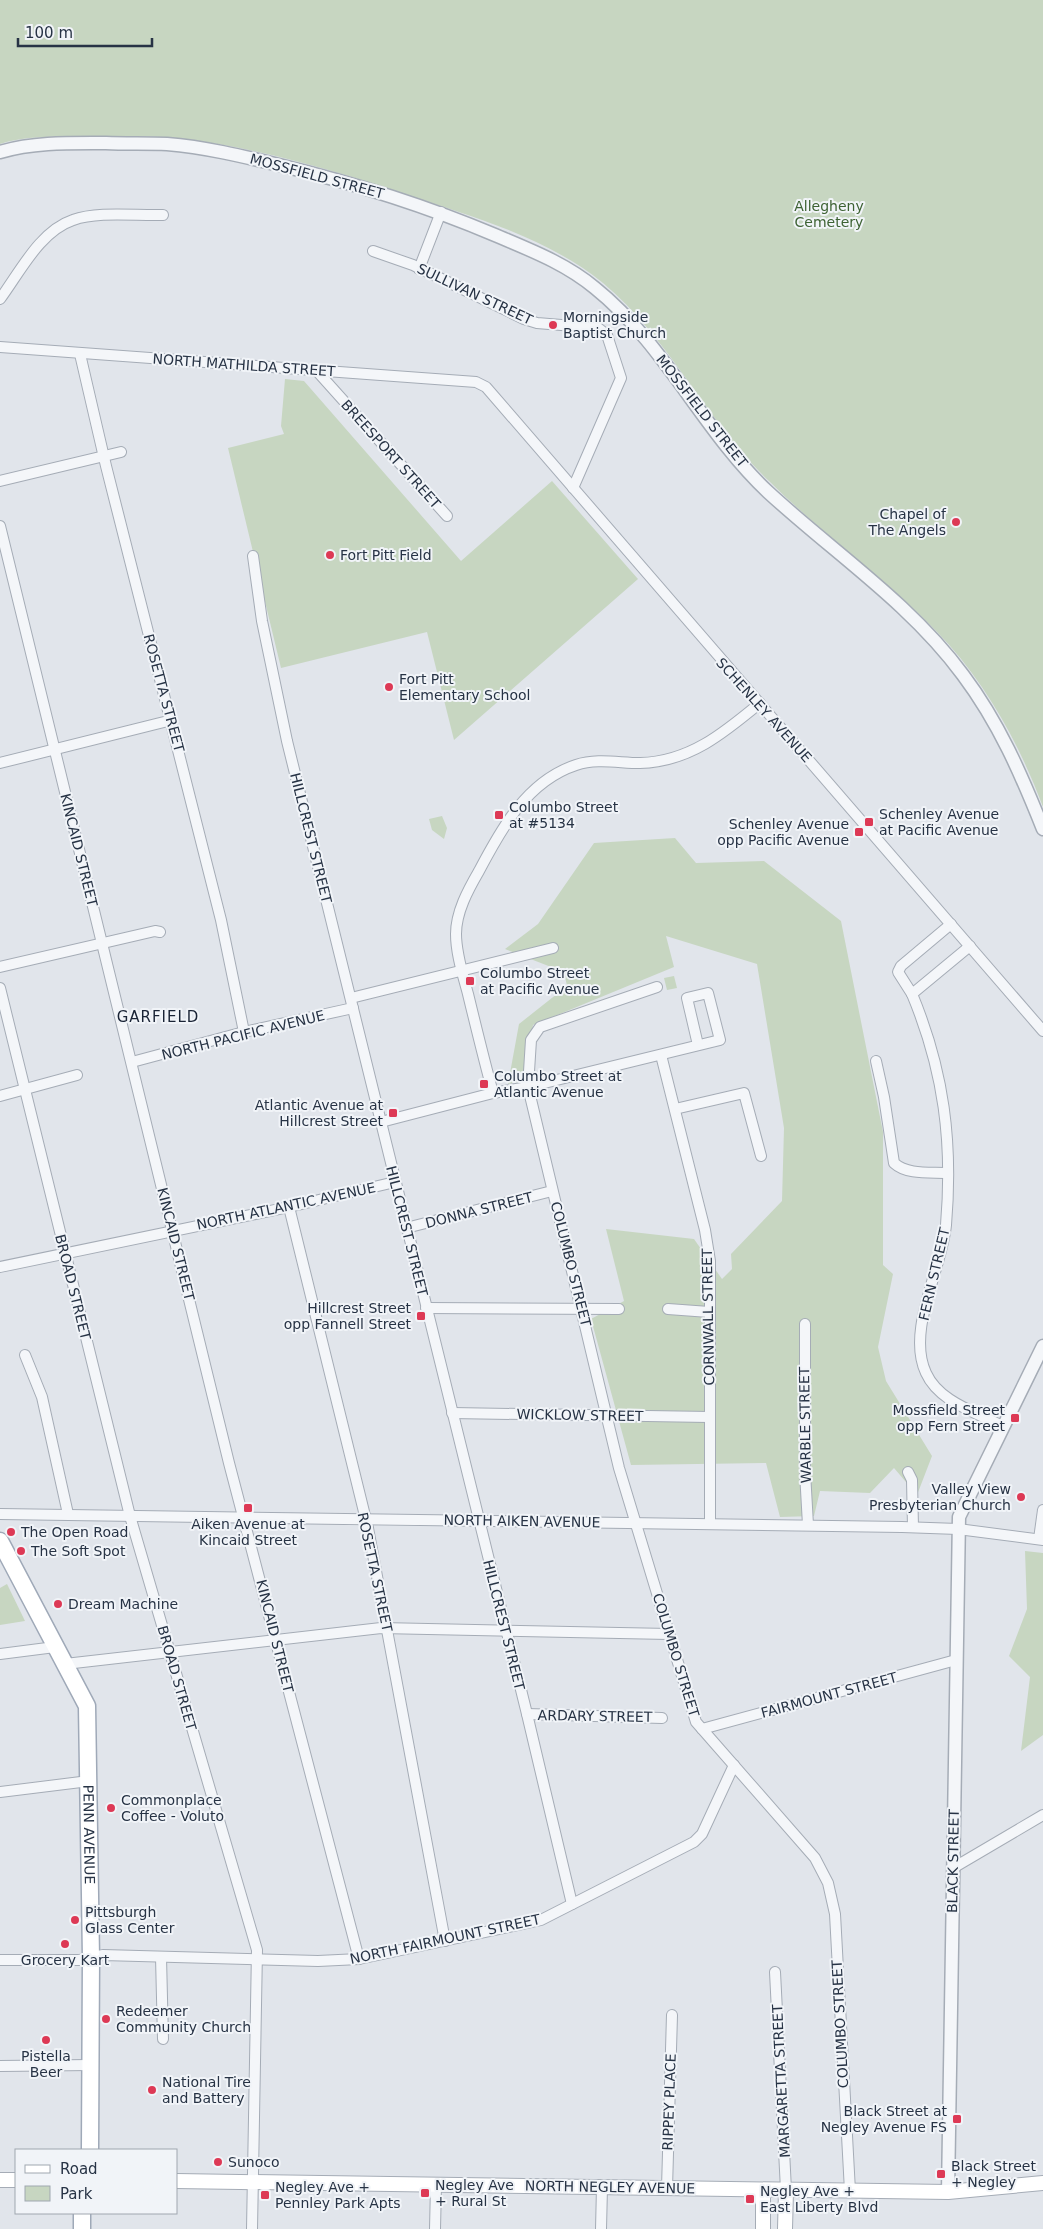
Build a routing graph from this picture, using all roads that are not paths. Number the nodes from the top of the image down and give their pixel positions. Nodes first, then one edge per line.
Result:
1 (0, 152) edge
2 (441, 212) junction
3 (162, 216) dead end
4 (373, 251) dead end
5 (419, 269) junction
6 (0, 298) edge
7 (0, 347) edge
8 (80, 354) junction
9 (316, 370) junction
10 (486, 387) joint
11 (121, 452) dead end
12 (104, 454) junction
13 (0, 481) edge
14 (573, 488) junction
15 (447, 516) dead end
16 (0, 526) edge
17 (254, 556) dead end
18 (760, 703) junction
19 (172, 720) junction
20 (54, 750) junction
21 (0, 763) edge
22 (1043, 829) edge
23 (951, 924) junction
24 (160, 932) dead end
25 (102, 942) junction
26 (970, 946) junction
27 (553, 948) dead end
28 (0, 967) edge
29 (462, 971) junction
30 (657, 986) dead end
31 (0, 988) edge
32 (912, 994) junction
33 (352, 1003) junction
34 (1043, 1031) edge
35 (244, 1032) junction
36 (698, 1045) junction
37 (661, 1055) junction
38 (876, 1061) dead end
39 (132, 1062) junction
40 (78, 1075) dead end
41 (528, 1087) junction
42 (25, 1090) junction
43 (493, 1093) junction
44 (0, 1096) edge
45 (675, 1109) junction
46 (381, 1122) junction
47 (761, 1156) dead end
48 (947, 1173) junction
49 (395, 1182) junction
50 (552, 1192) junction
51 (289, 1207) junction
52 (406, 1228) junction
53 (173, 1229) junction
54 (65, 1253) junction
55 (0, 1267) edge
56 (426, 1308) junction
57 (619, 1308) dead end
58 (582, 1309) junction
59 (668, 1309) dead end
60 (709, 1312) junction
61 (805, 1324) dead end
62 (1043, 1346) edge
63 (25, 1355) dead end
64 (452, 1413) junction
65 (608, 1415) junction
66 (709, 1417) junction
67 (1002, 1426) junction
68 (908, 1472) dead end
69 (1043, 1510) edge
70 (0, 1514) edge
71 (68, 1514) junction
72 (130, 1516) junction
73 (243, 1517) junction
74 (365, 1519) junction
75 (478, 1520) junction
76 (635, 1523) junction
77 (710, 1524) junction
78 (808, 1526) junction
79 (913, 1527) junction
80 (958, 1529) junction
81 (1041, 1540) edge
82 (0, 1541) edge
83 (388, 1628) junction
84 (505, 1631) junction
85 (669, 1634) junction
86 (276, 1639) junction
87 (56, 1647) junction
88 (169, 1652) junction
89 (0, 1654) edge
90 (956, 1660) junction
91 (65, 1664) junction
92 (527, 1714) junction
93 (662, 1718) dead end
94 (702, 1729) junction
95 (734, 1765) junction
96 (89, 1781) junction
97 (0, 1792) edge
98 (1043, 1815) edge
99 (953, 1868) junction
100 (572, 1904) junction
101 (445, 1940) junction
102 (160, 1957) junction
103 (91, 1958) junction
104 (0, 1960) edge
105 (257, 1960) junction
106 (359, 1960) junction
107 (775, 1972) dead end
108 (672, 2015) dead end
109 (163, 2039) dead end
110 (91, 2065) junction
111 (0, 2066) edge
112 (90, 2149) edge
113 (0, 2180) edge
114 (15, 2180) edge
115 (178, 2181) edge
116 (253, 2182) junction
117 (1043, 2183) edge
118 (436, 2185) junction
119 (602, 2187) junction
120 (667, 2188) junction
121 (763, 2190) junction
122 (786, 2190) junction
123 (850, 2191) junction
124 (948, 2192) junction
125 (82, 2214) edge
126 (94, 2214) edge
127 (82, 2229) edge
128 (93, 2229) edge
129 (252, 2229) edge
130 (435, 2229) edge
131 (601, 2229) edge
132 (763, 2229) edge
133 (785, 2229) edge

1 - 2 street, MOSSFIELD STREET
2 - 5 street
2 - 22 street, MOSSFIELD STREET
3 - 6 street
4 - 5 street, SULLIVAN STREET
5 - 14 street, SULLIVAN STREET
7 - 8 street, NORTH MATHILDA STREET
8 - 9 street, NORTH MATHILDA STREET
8 - 12 street, ROSETTA STREET
9 - 10 street, NORTH MATHILDA STREET
9 - 15 street, BREESPORT STREET
10 - 14 street, SCHENLEY AVENUE
11 - 12 street
12 - 13 street
12 - 19 street, ROSETTA STREET
14 - 18 street, SCHENLEY AVENUE
16 - 20 street, KINCAID STREET
17 - 33 street, HILLCREST STREET
18 - 23 street, SCHENLEY AVENUE
18 - 29 street
19 - 20 street
19 - 35 street, ROSETTA STREET
20 - 21 street
20 - 25 street, KINCAID STREET
23 - 26 street, SCHENLEY AVENUE
23 - 32 street, FERN STREET
24 - 25 street
25 - 28 street
25 - 39 street, KINCAID STREET
26 - 32 street
26 - 34 street, SCHENLEY AVENUE
27 - 29 street, NORTH PACIFIC AVENUE
29 - 33 street, NORTH PACIFIC AVENUE
29 - 43 street
30 - 41 street, COLUMBO STREET
31 - 42 street, BROAD STREET
32 - 48 street, FERN STREET
33 - 35 street, NORTH PACIFIC AVENUE
33 - 46 street, HILLCREST STREET
35 - 39 street, NORTH PACIFIC AVENUE
36 - 36 street
36 - 37 street
37 - 41 street
37 - 45 street, CORNWALL STREET
38 - 48 street
39 - 53 street, KINCAID STREET
40 - 42 street
41 - 43 street
41 - 50 street, COLUMBO STREET
42 - 44 street
42 - 54 street, BROAD STREET
43 - 46 street
45 - 47 street
45 - 60 street, CORNWALL STREET
46 - 49 street, HILLCREST STREET
48 - 67 street, FERN STREET
49 - 51 street, NORTH ATLANTIC AVENUE
49 - 52 street, HILLCREST STREET
50 - 52 street, DONNA STREET
50 - 58 street, COLUMBO STREET
51 - 53 street, NORTH ATLANTIC AVENUE
51 - 74 street, ROSETTA STREET
52 - 56 street, HILLCREST STREET
53 - 54 street, NORTH ATLANTIC AVENUE
53 - 73 street, KINCAID STREET
54 - 55 street, NORTH ATLANTIC AVENUE
54 - 72 street, BROAD STREET
56 - 58 street
56 - 64 street, HILLCREST STREET
57 - 58 street
58 - 65 street, COLUMBO STREET
59 - 60 street
60 - 66 street, CORNWALL STREET
61 - 78 street, WARBLE STREET
62 - 67 street
63 - 71 street
64 - 65 street, WICKLOW STREET
64 - 75 street, HILLCREST STREET
65 - 66 street, WICKLOW STREET
65 - 76 street, COLUMBO STREET
66 - 77 street, CORNWALL STREET
67 - 80 street
68 - 79 street
69 - 81 street
70 - 71 street, NORTH AIKEN AVENUE
71 - 72 street, NORTH AIKEN AVENUE
72 - 73 street, NORTH AIKEN AVENUE
72 - 88 street, BROAD STREET
73 - 74 street, NORTH AIKEN AVENUE
73 - 86 street, KINCAID STREET
74 - 75 street, NORTH AIKEN AVENUE
74 - 83 street, ROSETTA STREET
75 - 76 street, NORTH AIKEN AVENUE
75 - 84 street, HILLCREST STREET
76 - 77 street, NORTH AIKEN AVENUE
76 - 85 street, COLUMBO STREET
77 - 78 street, NORTH AIKEN AVENUE
78 - 79 street, NORTH AIKEN AVENUE
79 - 80 street, NORTH AIKEN AVENUE
80 - 81 street, NORTH AIKEN AVENUE
80 - 90 street, BLACK STREET
82 - 87 main road, PENN AVENUE
83 - 84 street
83 - 86 street
83 - 101 street, ROSETTA STREET
84 - 85 street
84 - 92 street, HILLCREST STREET
85 - 94 street, COLUMBO STREET
86 - 88 street
86 - 106 street, KINCAID STREET
87 - 89 street
87 - 91 main road, PENN AVENUE
88 - 91 street
88 - 105 street, BROAD STREET
90 - 94 street, FAIRMOUNT STREET
90 - 99 street, BLACK STREET
91 - 96 main road, PENN AVENUE
92 - 93 street, ARDARY STREET
92 - 100 street, HILLCREST STREET
94 - 95 street, COLUMBO STREET
95 - 100 street, NORTH FAIRMOUNT STREET
95 - 123 street, COLUMBO STREET
96 - 97 street
96 - 103 main road, PENN AVENUE
98 - 99 street
99 - 124 street, BLACK STREET
100 - 101 street, NORTH FAIRMOUNT STREET
101 - 106 street, NORTH FAIRMOUNT STREET
102 - 103 street, NORTH FAIRMOUNT STREET
102 - 105 street, NORTH FAIRMOUNT STREET
102 - 109 street
103 - 104 street, NORTH FAIRMOUNT STREET
103 - 110 main road, PENN AVENUE
105 - 106 street, NORTH FAIRMOUNT STREET
105 - 116 street, BROAD STREET
107 - 122 street, MARGARETTA STREET
108 - 120 street, RIPPEY PLACE
110 - 111 street
110 - 112 main road, PENN AVENUE
113 - 114 main road
115 - 116 main road, NORTH NEGLEY AVENUE
116 - 118 main road, NORTH NEGLEY AVENUE
116 - 129 street, BROAD STREET
117 - 124 main road, NORTH NEGLEY AVENUE
118 - 119 main road, NORTH NEGLEY AVENUE
118 - 130 street
119 - 120 main road, NORTH NEGLEY AVENUE
119 - 131 street
120 - 121 main road, NORTH NEGLEY AVENUE
121 - 122 main road, NORTH NEGLEY AVENUE
121 - 132 main road
122 - 123 main road, NORTH NEGLEY AVENUE
122 - 133 main road
123 - 124 main road, NORTH NEGLEY AVENUE
125 - 127 main road
126 - 128 main road

